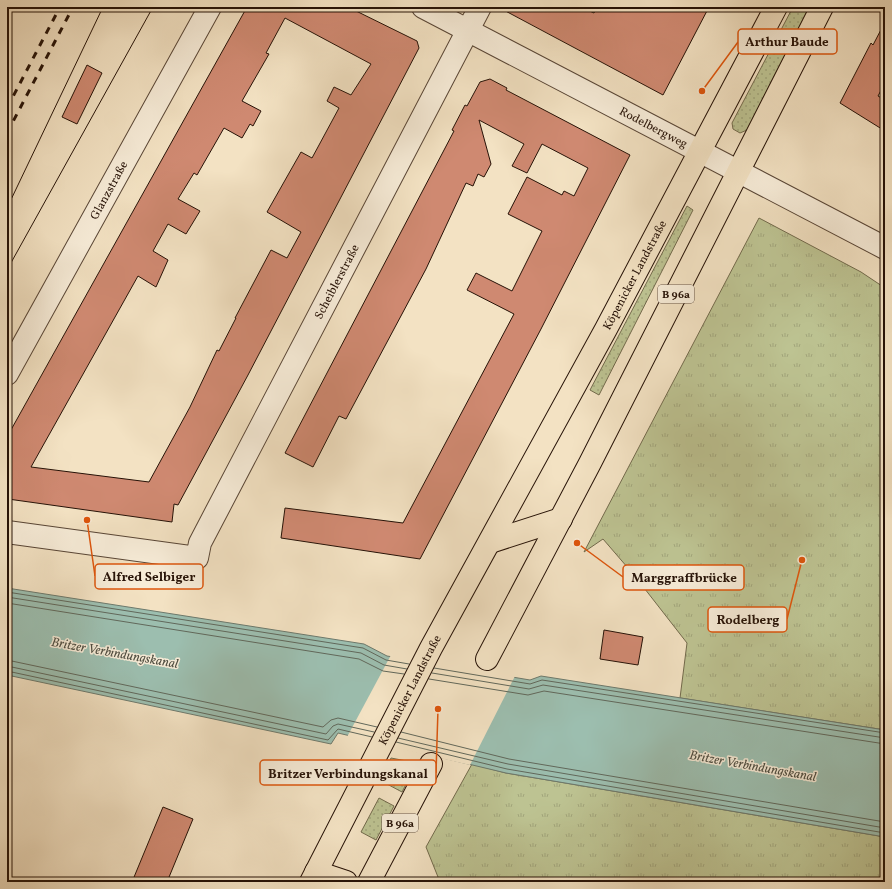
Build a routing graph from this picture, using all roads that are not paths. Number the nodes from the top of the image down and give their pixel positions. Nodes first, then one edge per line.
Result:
1 (210, 7) edge
2 (423, 7) edge
3 (480, 7) edge
4 (776, 7) edge
5 (822, 7) edge
6 (468, 31) junction
7 (700, 151) junction
8 (738, 172) junction
9 (885, 248) edge
10 (7, 374) edge
11 (561, 519) junction
12 (7, 532) edge
13 (490, 542) junction
14 (487, 659) dead end
15 (431, 764) dead end
16 (314, 877) edge
17 (346, 882) edge
18 (369, 882) edge

1 - 10 street, Glanzstraße
2 - 6 street, Rodelbergweg
3 - 6 street, Scheiblerstraße
4 - 7 main road, Köpenicker Landstraße
5 - 8 main road, B 96a
6 - 7 street, Rodelbergweg
6 - 12 street, Scheiblerstraße
7 - 8 street, Rodelbergweg
7 - 13 main road, Köpenicker Landstraße
8 - 9 street, Rodelbergweg
8 - 11 main road, B 96a
11 - 13 main road
11 - 14 main road, B 96a
13 - 16 main road, Köpenicker Landstraße
15 - 18 main road, B 96a
16 - 17 main road

